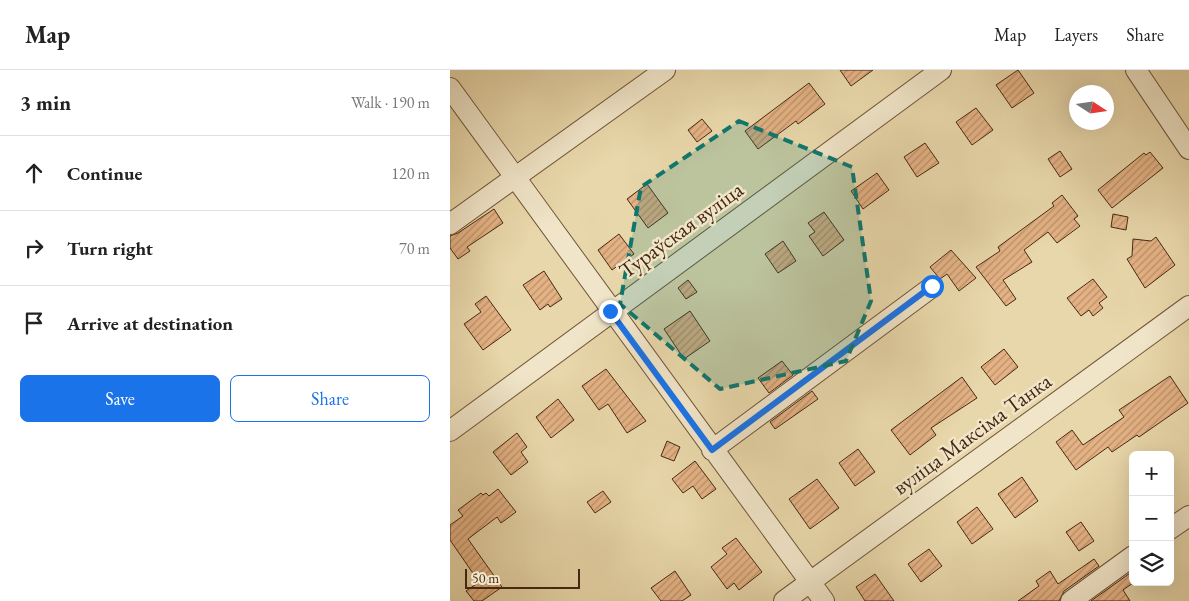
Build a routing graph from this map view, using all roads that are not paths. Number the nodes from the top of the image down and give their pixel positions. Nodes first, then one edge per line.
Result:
1 (665, 70) edge
2 (941, 70) edge
3 (1136, 70) edge
4 (450, 88) edge
5 (1189, 149) edge
6 (514, 178) junction
7 (450, 224) edge
8 (932, 286) dead end
9 (1189, 306) edge
10 (610, 311) junction
11 (450, 431) edge
12 (712, 450) junction
13 (1189, 516) edge
14 (1174, 526) edge
15 (1129, 559) edge
16 (810, 582) junction
17 (784, 601) edge
18 (824, 601) edge
19 (1070, 601) edge

1 - 6 street
2 - 10 street, Тураўская вуліца
3 - 5 street
4 - 6 street
6 - 7 street
6 - 10 street
8 - 12 street
9 - 16 street, вуліца Максіма Танка
10 - 11 street, Тураўская вуліца
10 - 12 street
12 - 16 street
13 - 14 street
15 - 19 street
16 - 17 street, вуліца Максіма Танка
16 - 18 street

